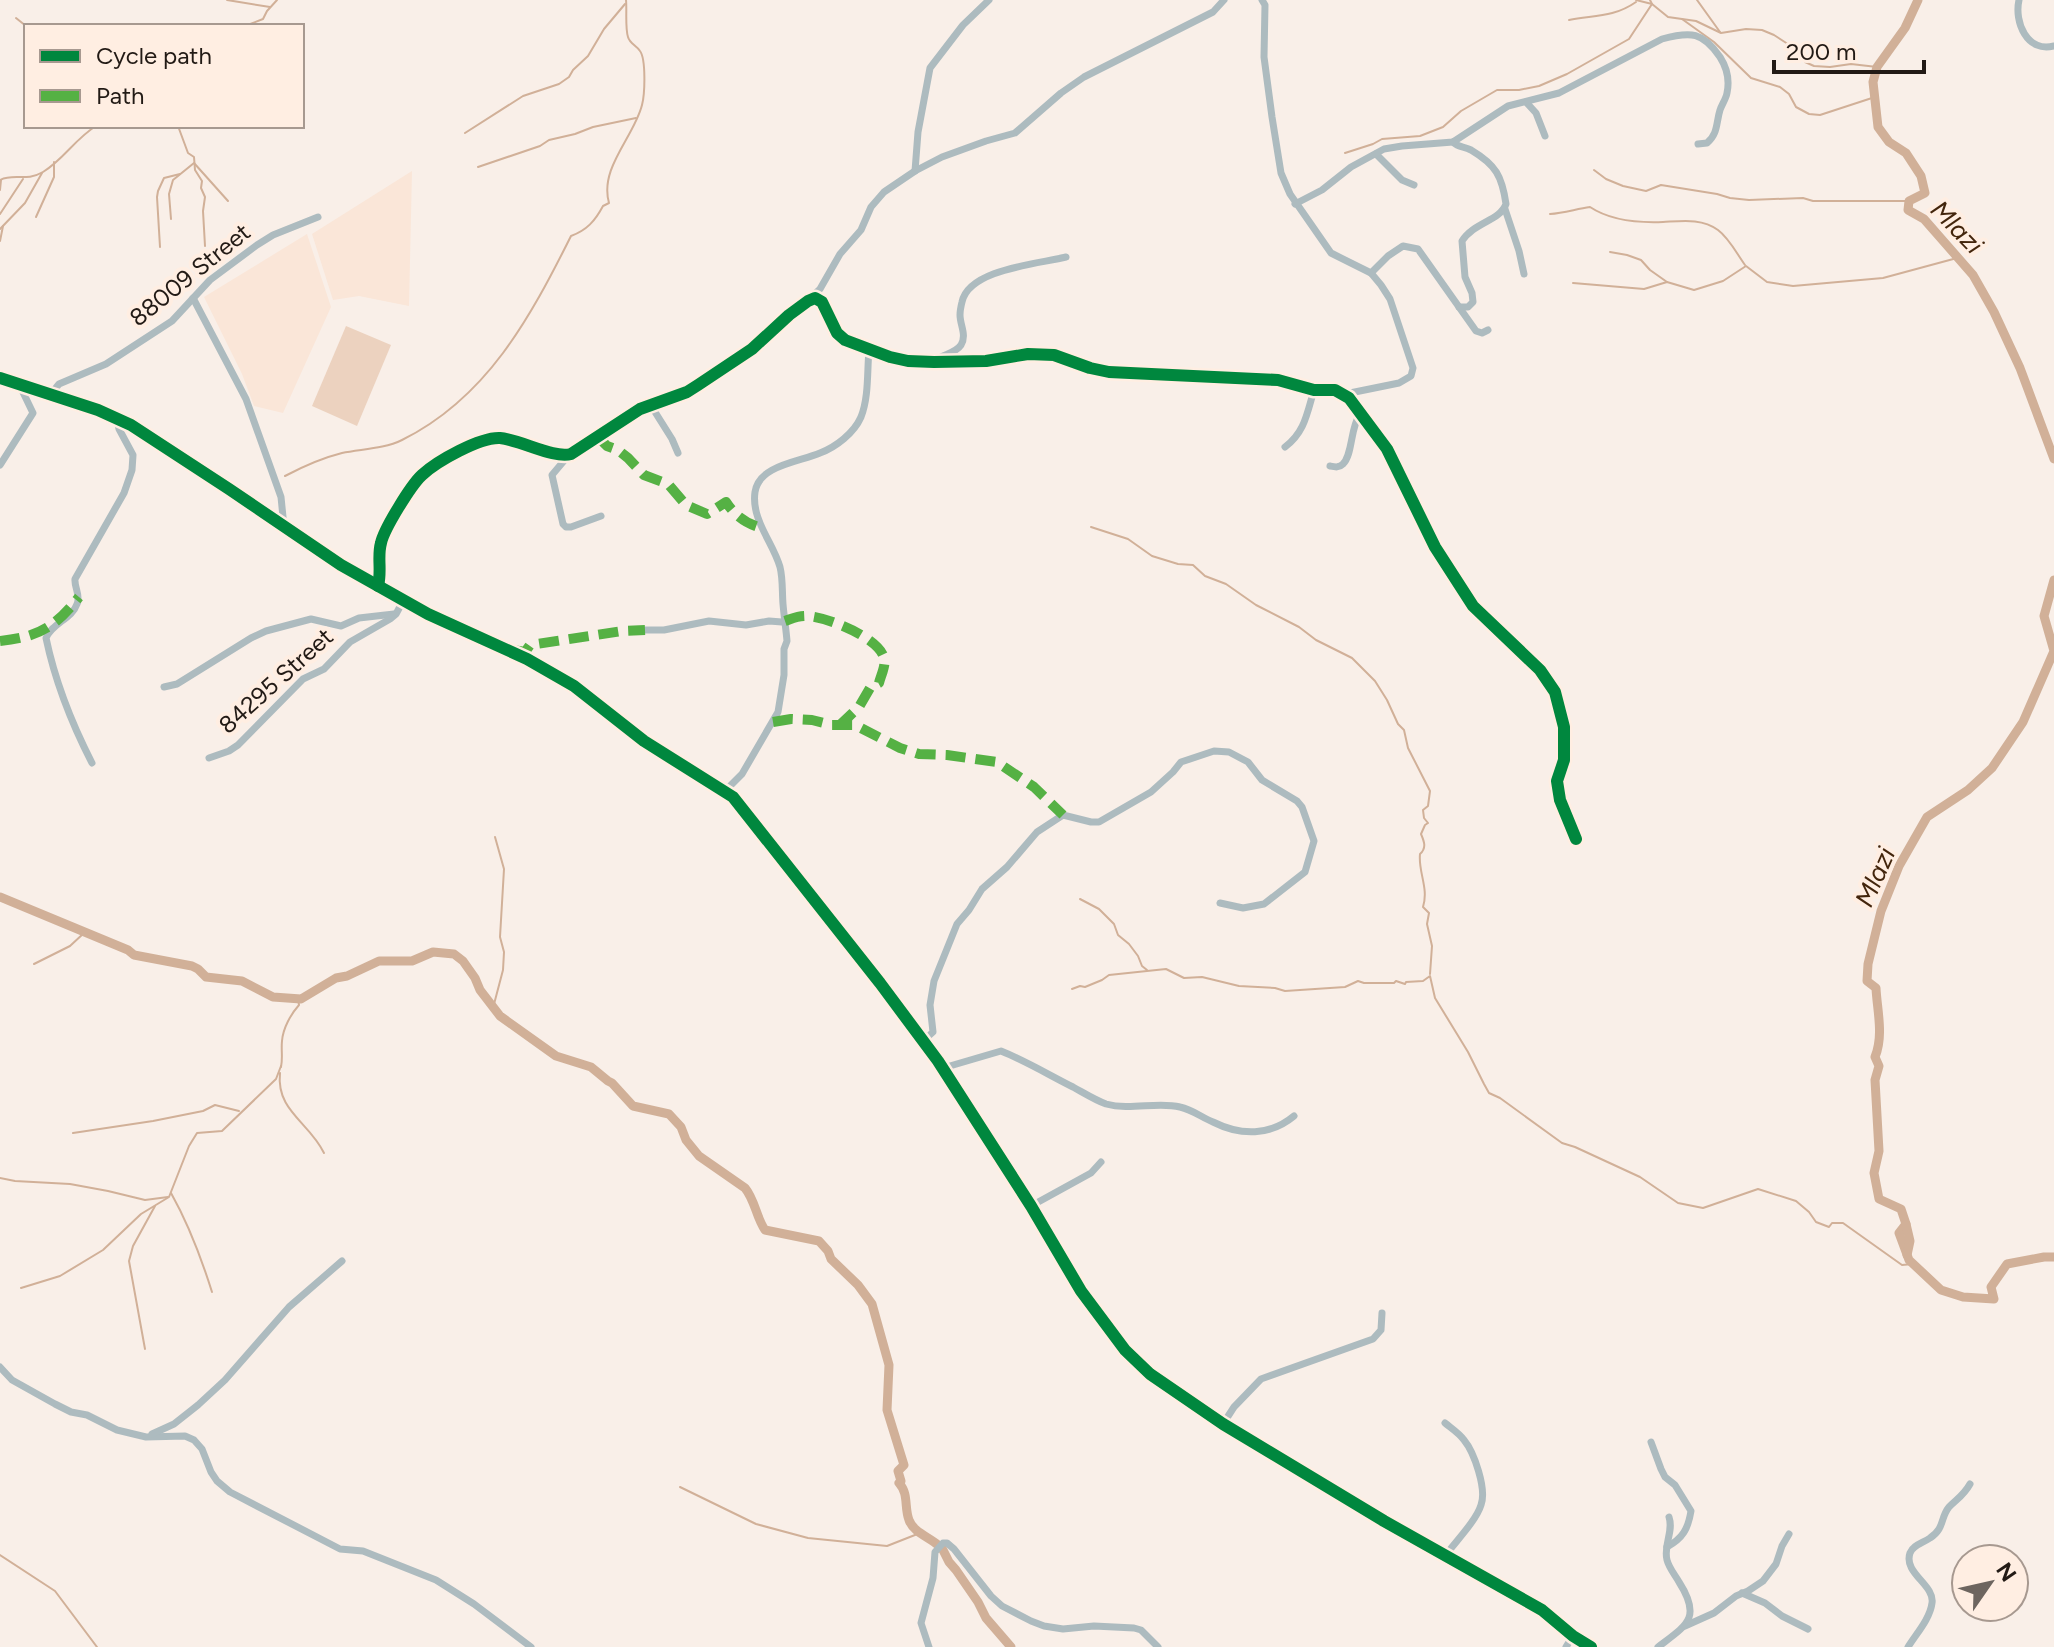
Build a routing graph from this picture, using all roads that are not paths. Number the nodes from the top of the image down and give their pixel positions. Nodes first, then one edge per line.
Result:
1 (989, 0) edge
2 (1262, 0) edge
3 (2019, 0) edge
4 (1225, 1) edge
5 (2054, 46) edge
6 (1526, 102) junction
7 (1545, 136) dead end
8 (1453, 142) junction
9 (1698, 144) dead end
10 (1376, 154) junction
11 (915, 171) junction
12 (1414, 185) dead end
13 (1295, 204) junction
14 (1505, 209) junction
15 (318, 217) dead end
16 (1066, 257) dead end
17 (1371, 273) junction
18 (1524, 274) dead end
19 (193, 298) junction
20 (808, 301) junction
21 (1459, 307) junction
22 (200, 310) junction
23 (183, 311) junction
24 (1488, 330) dead end
25 (869, 350) junction
26 (934, 362) junction
27 (0, 378) edge
28 (19, 384) junction
29 (1314, 390) junction
30 (51, 394) junction
31 (1345, 394) junction
32 (650, 404) junction
33 (1360, 414) junction
34 (117, 419) junction
35 (1285, 447) dead end
36 (678, 453) dead end
37 (568, 456) junction
38 (0, 465) edge
39 (1330, 466) dead end
40 (601, 516) dead end
41 (284, 527) junction
42 (378, 586) junction
43 (403, 601) junction
44 (396, 614) junction
45 (785, 621) junction
46 (645, 630) dead end
47 (164, 687) dead end
48 (209, 758) dead end
49 (92, 763) dead end
50 (724, 792) junction
51 (1576, 839) dead end
52 (1220, 903) dead end
53 (923, 1041) junction
54 (943, 1068) junction
55 (1294, 1116) dead end
56 (1101, 1162) dead end
57 (1031, 1206) junction
58 (342, 1261) dead end
59 (1382, 1313) dead end
60 (0, 1367) edge
61 (1445, 1423) dead end
62 (1223, 1424) junction
63 (146, 1437) junction
64 (1651, 1442) dead end
65 (1970, 1484) dead end
66 (1669, 1517) dead end
67 (1789, 1534) dead end
68 (1667, 1547) junction
69 (1445, 1556) junction
70 (1742, 1593) junction
71 (1683, 1627) junction
72 (1808, 1629) dead end
73 (1573, 1636) junction
74 (531, 1647) edge
75 (929, 1647) edge
76 (1158, 1647) edge
77 (1566, 1647) edge
78 (1591, 1647) edge
79 (1658, 1647) edge
80 (1908, 1647) edge

1 - 11 street
2 - 13 street
3 - 5 street
4 - 11 street
6 - 7 street
6 - 8 street
6 - 9 street
8 - 10 street
8 - 14 street
10 - 12 street
10 - 13 street
11 - 20 street
13 - 17 street
14 - 18 street
14 - 21 street
15 - 19 street, 88009 Street
16 - 26 street
17 - 21 street
17 - 31 street
19 - 22 street
19 - 23 street, 88009 Street
20 - 25 street
20 - 32 street
21 - 24 street
22 - 23 street
22 - 41 street
23 - 30 street, 88009 Street
25 - 26 street
25 - 45 street
26 - 29 street
27 - 28 street
28 - 30 street
28 - 38 street
29 - 31 street
29 - 35 street
30 - 34 street
31 - 33 street
32 - 36 street
32 - 37 street
33 - 39 street
33 - 51 street
34 - 41 street
34 - 49 street
37 - 40 street
37 - 42 street
41 - 42 street
42 - 43 street
43 - 44 street
43 - 50 street
44 - 47 street
44 - 48 street, 84295 Street
45 - 46 street
45 - 50 street
50 - 53 street
52 - 53 street
53 - 54 street
54 - 55 street
54 - 57 street
56 - 57 street
57 - 62 street
58 - 63 street
59 - 62 street
60 - 63 street
61 - 69 street
62 - 69 street
63 - 74 street
64 - 68 street
65 - 80 street
66 - 68 street
67 - 70 street
68 - 71 street
69 - 73 street
70 - 71 street
70 - 72 street
71 - 79 street
73 - 77 street
73 - 78 street
75 - 76 street

